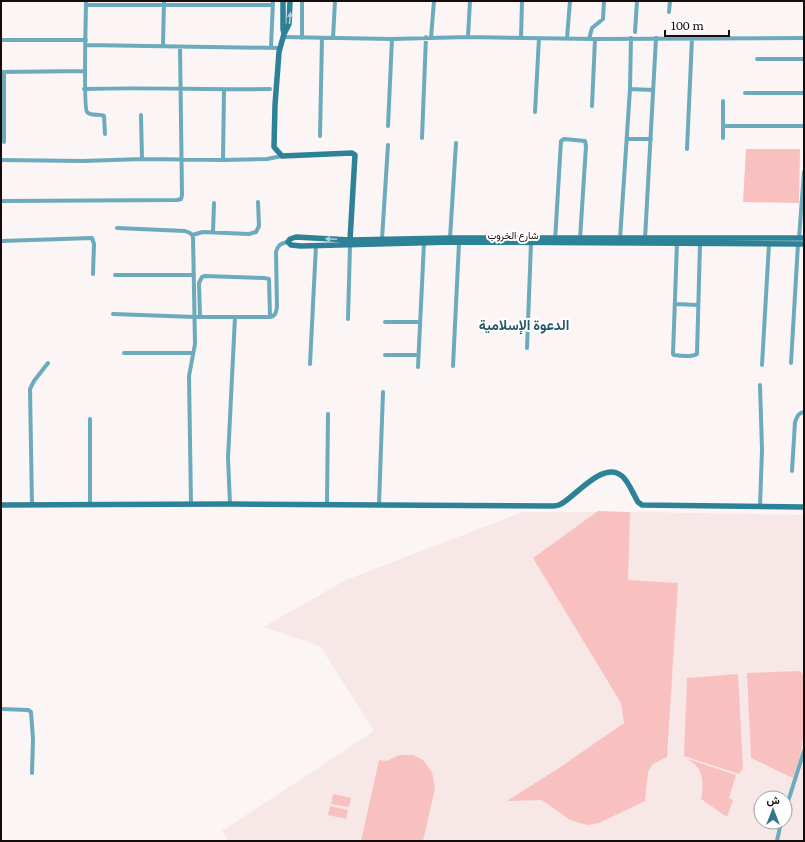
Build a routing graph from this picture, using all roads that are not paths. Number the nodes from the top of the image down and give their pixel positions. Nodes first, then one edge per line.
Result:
1 (283, 1) edge
2 (290, 1) edge
3 (302, 1) edge
4 (335, 1) edge
5 (434, 1) edge
6 (470, 1) edge
7 (522, 1) edge
8 (570, 1) edge
9 (604, 1) edge
10 (636, 1) edge
11 (670, 1) edge
12 (86, 3) edge
13 (164, 3) edge
14 (273, 3) edge
15 (669, 12) dead end
16 (635, 32) dead end
17 (284, 36) junction
18 (468, 37) junction
19 (302, 38) junction
20 (322, 38) junction
21 (333, 38) junction
22 (429, 38) junction
23 (521, 38) junction
24 (539, 38) junction
25 (567, 38) junction
26 (631, 38) junction
27 (656, 38) junction
28 (692, 38) junction
29 (804, 38) edge
30 (392, 39) junction
31 (589, 39) junction
32 (595, 39) junction
33 (1, 40) edge
34 (86, 40) junction
35 (86, 46) junction
36 (163, 46) junction
37 (180, 47) junction
38 (271, 47) junction
39 (279, 48) junction
40 (757, 59) dead end
41 (804, 59) edge
42 (85, 71) junction
43 (3, 72) edge
44 (181, 88) junction
45 (84, 89) junction
46 (270, 89) dead end
47 (630, 89) junction
48 (224, 90) junction
49 (653, 90) junction
50 (745, 93) dead end
51 (804, 93) edge
52 (722, 101) dead end
53 (592, 106) dead end
54 (536, 112) dead end
55 (140, 115) dead end
56 (388, 126) dead end
57 (723, 126) junction
58 (804, 126) edge
59 (105, 134) dead end
60 (320, 136) dead end
61 (422, 138) dead end
62 (723, 138) dead end
63 (627, 139) junction
64 (651, 139) junction
65 (4, 142) dead end
66 (456, 143) dead end
67 (388, 145) dead end
68 (687, 150) dead end
69 (282, 156) junction
70 (142, 159) junction
71 (183, 159) junction
72 (1, 160) edge
73 (223, 160) junction
74 (804, 172) edge
75 (804, 189) edge
76 (1, 201) edge
77 (214, 202) dead end
78 (258, 202) dead end
79 (118, 228) dead end
80 (213, 232) junction
81 (192, 234) junction
82 (450, 238) junction
83 (382, 239) junction
84 (580, 239) junction
85 (620, 239) junction
86 (645, 239) junction
87 (1, 241) edge
88 (555, 241) junction
89 (801, 241) edge
90 (288, 242) junction
91 (459, 242) junction
92 (350, 243) junction
93 (424, 243) junction
94 (531, 243) junction
95 (678, 244) junction
96 (700, 244) junction
97 (769, 244) junction
98 (316, 245) junction
99 (93, 274) dead end
100 (115, 275) dead end
101 (194, 275) junction
102 (675, 304) junction
103 (698, 305) junction
104 (113, 314) dead end
105 (195, 317) junction
106 (200, 317) junction
107 (235, 317) junction
108 (270, 317) junction
109 (348, 319) dead end
110 (385, 322) dead end
111 (420, 322) junction
112 (527, 348) dead end
113 (124, 353) dead end
114 (193, 353) junction
115 (385, 355) dead end
116 (418, 355) junction
117 (48, 363) dead end
118 (791, 363) dead end
119 (310, 364) dead end
120 (762, 365) dead end
121 (453, 366) dead end
122 (418, 367) dead end
123 (760, 385) dead end
124 (383, 392) dead end
125 (804, 412) edge
126 (328, 414) dead end
127 (90, 419) dead end
128 (792, 471) dead end
129 (191, 504) junction
130 (230, 504) junction
131 (327, 504) junction
132 (379, 504) junction
133 (1, 505) edge
134 (32, 505) junction
135 (90, 505) junction
136 (760, 506) junction
137 (804, 507) edge
138 (1, 709) edge
139 (804, 751) edge
140 (32, 773) dead end
141 (792, 790) edge
142 (779, 830) edge
143 (777, 841) edge

1 - 17 main road
17 -> 2 main road
3 - 19 street
4 - 21 street
5 - 22 street
6 - 18 street
7 - 23 street
8 - 25 street
9 - 31 street
10 - 16 street
11 - 15 street
12 - 13 street
12 - 34 street
13 - 14 street
13 - 36 street
14 - 38 street
17 - 19 street
17 - 39 main road
18 - 22 street
18 - 23 street
19 - 20 street
20 - 21 street
20 - 60 street
21 - 30 street
22 - 30 street
22 - 61 street
23 - 24 street
24 - 25 street
24 - 54 street
25 - 31 street
26 - 27 street
26 - 32 street
26 - 47 street
27 - 28 street
27 - 49 street
28 - 29 street
28 - 68 street
30 - 56 street
31 - 32 street
32 - 53 street
33 - 34 street
34 - 35 street
35 - 36 street
35 - 42 street
36 - 37 street
37 - 38 street
37 - 44 street
38 - 39 street
39 - 69 main road
40 - 41 street
42 - 43 street
42 - 45 street
43 - 65 street
44 - 45 street
44 - 48 street
44 - 71 street
45 - 59 street
46 - 48 street
47 - 49 street
47 - 63 street
48 - 73 street
49 - 64 street
50 - 51 street
52 - 57 street
55 - 70 street
57 - 58 street
57 - 62 street
63 - 64 street
63 - 85 street
64 - 86 street
66 - 82 street
67 - 83 street
69 - 73 street
69 - 92 main road
70 - 71 street
70 - 72 street
71 - 73 street
71 - 76 street
74 - 75 street
75 - 89 street
77 - 80 street
78 - 80 street
79 - 81 street
80 - 81 street
81 - 101 street
82 - 83 main road, شارع الخروب
82 - 88 main road, شارع الخروب
83 - 92 main road, شارع الخروب
84 - 85 main road, شارع الخروب
84 - 88 main road, شارع الخروب
84 - 88 street
85 - 86 main road, شارع الخروب
86 - 89 main road, شارع الخروب
87 - 99 street
88 - 94 main road, شارع الخروب
88 - 95 main road, شارع الخروب
89 - 97 main road, شارع الخروب
89 - 118 street
92 -> 90 main road, شارع الخروب
90 - 98 main road, شارع الخروب
90 - 108 street
91 - 93 main road, شارع الخروب
91 - 94 main road, شارع الخروب
91 - 121 street
92 - 93 main road, شارع الخروب
92 - 98 main road, شارع الخروب
92 - 109 street
93 - 111 street
94 - 112 street
95 - 96 main road, شارع الخروب
95 - 102 street
96 - 97 main road, شارع الخروب
96 - 103 street
97 - 120 street
98 - 119 street
100 - 101 street
101 - 105 street
102 - 103 street
102 - 103 street
104 - 105 street
105 - 106 street
105 - 114 street
106 - 107 street
106 - 108 street
107 - 108 street
107 - 130 street
110 - 111 street
111 - 116 street
113 - 114 street
114 - 129 street
115 - 116 street
116 - 122 street
117 - 134 street
123 - 136 street
124 - 132 street
125 - 128 street
126 - 131 street
127 - 135 street
129 - 130 main road
129 - 135 main road
130 - 131 main road
131 - 132 main road
132 - 136 main road
133 - 134 main road
134 - 135 main road
136 - 137 main road
138 - 140 street
139 - 141 street
142 - 143 street

